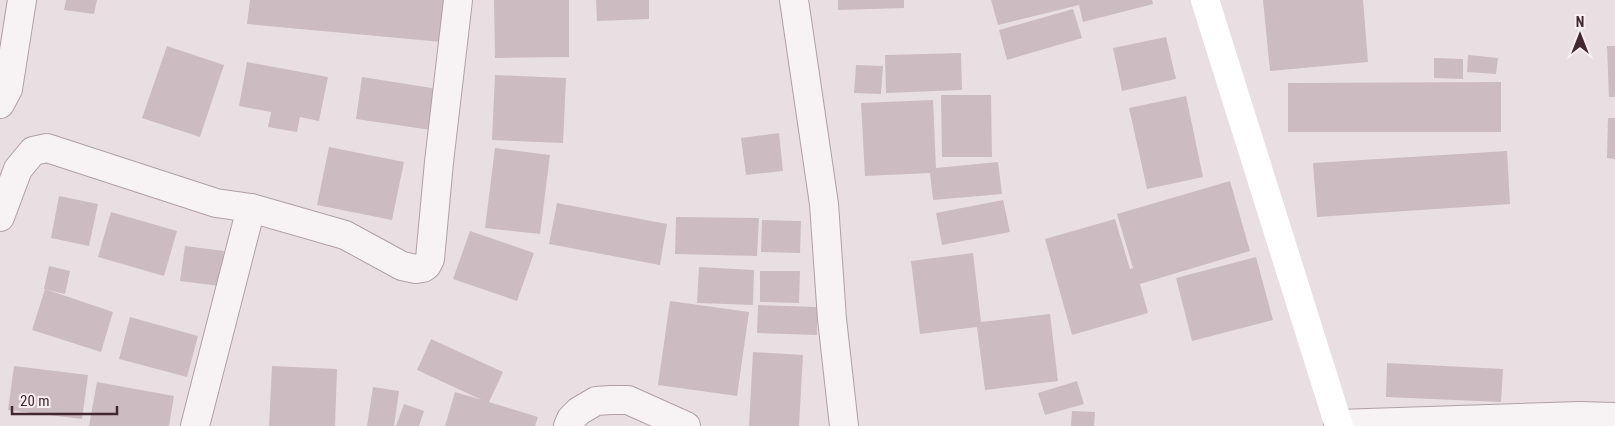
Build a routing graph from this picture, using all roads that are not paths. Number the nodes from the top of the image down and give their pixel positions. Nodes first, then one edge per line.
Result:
1 (22, 0) edge
2 (458, 0) edge
3 (794, 0) edge
4 (1205, 0) edge
5 (0, 104) edge
6 (251, 208) junction
7 (0, 217) edge
8 (1615, 417) edge
9 (1338, 425) edge
10 (195, 426) edge
11 (568, 426) edge
12 (686, 426) edge
13 (844, 426) edge

1 - 5 street
2 - 6 street
3 - 13 street
4 - 9 main road
6 - 7 street
6 - 10 street
8 - 9 street
11 - 12 street

